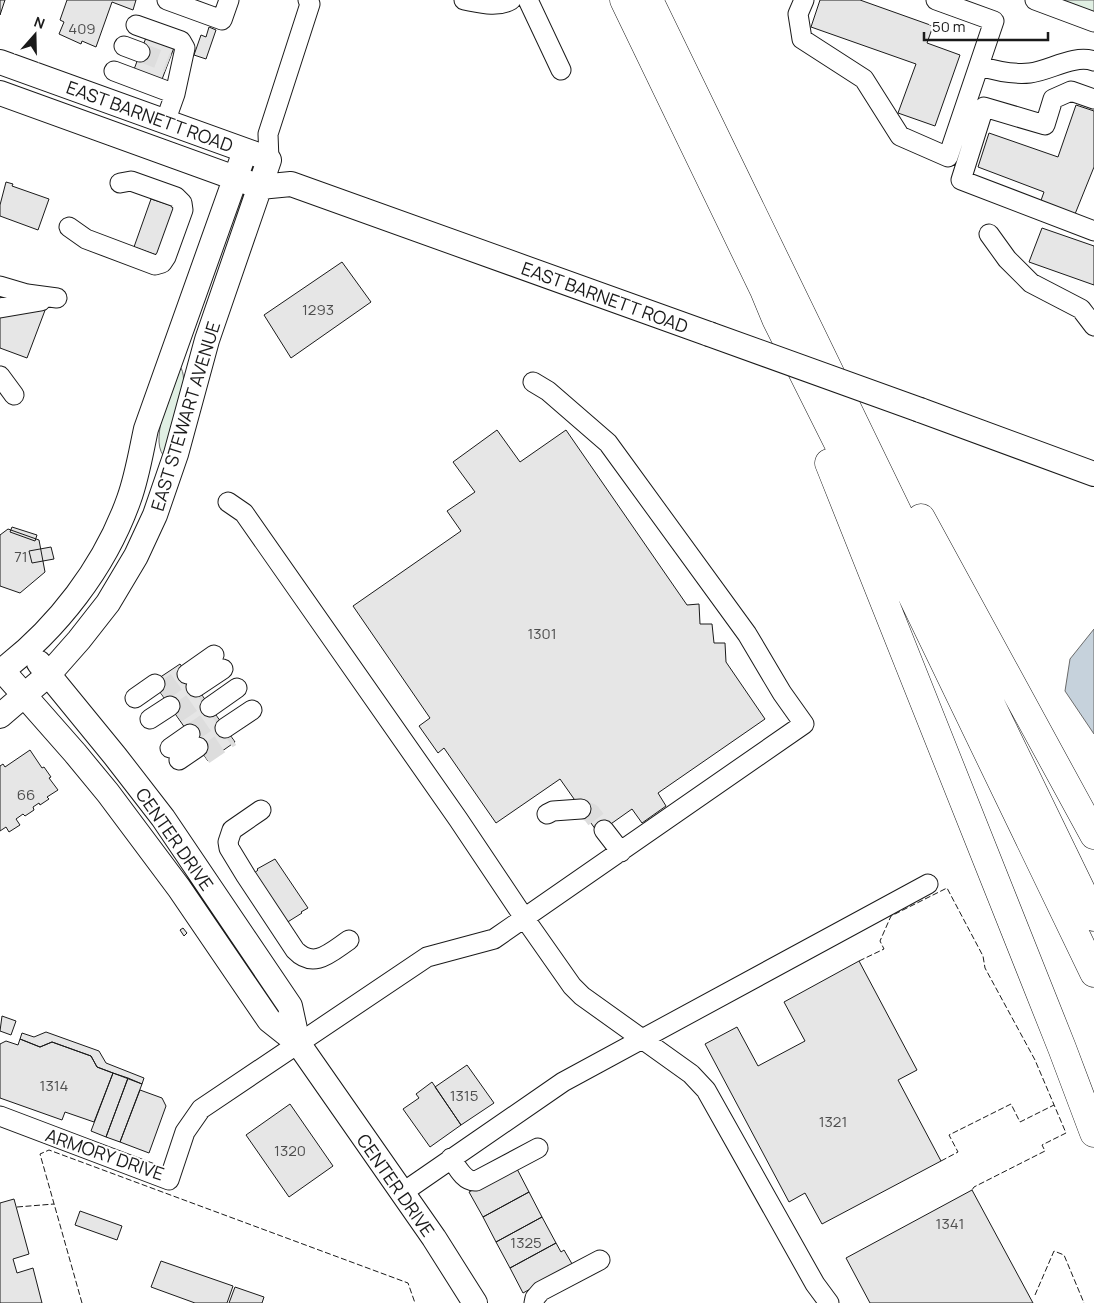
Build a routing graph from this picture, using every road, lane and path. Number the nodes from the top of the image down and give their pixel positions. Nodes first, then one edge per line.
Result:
1 (167, 0) edge
2 (229, 0) edge
3 (464, 0) edge
4 (511, 0) edge
5 (528, 0) edge
6 (624, 0) edge
7 (649, 0) edge
8 (804, 0) edge
9 (936, 0) edge
10 (1035, 0) edge
11 (313, 1) edge
12 (1094, 22) edge
13 (136, 25) dead end
14 (1094, 61) edge
15 (0, 62) edge
16 (980, 66) junction
17 (561, 70) dead end
18 (114, 71) dead end
19 (0, 93) edge
20 (175, 94) junction
21 (1094, 99) edge
22 (165, 122) junction
23 (268, 134) junction
24 (245, 151) junction
25 (269, 160) junction
26 (235, 178) junction
27 (120, 183) dead end
28 (291, 184) junction
29 (260, 188) junction
30 (69, 227) dead end
31 (1094, 231) edge
32 (989, 234) dead end
33 (0, 286) edge
34 (0, 296) edge
35 (57, 298) junction
36 (0, 308) edge
37 (776, 319) junction
38 (1094, 326) edge
39 (811, 332) junction
40 (1, 378) edge
41 (533, 382) dead end
42 (14, 395) dead end
43 (1094, 474) edge
44 (228, 502) dead end
45 (28, 649) junction
46 (1, 671) edge
47 (49, 674) junction
48 (233, 683) junction
49 (25, 696) junction
50 (206, 701) junction
51 (0, 716) edge
52 (180, 720) junction
53 (160, 734) junction
54 (581, 809) tunnel mouth
55 (261, 810) dead end
56 (547, 814) dead end
57 (604, 830) tunnel mouth
58 (1094, 835) edge
59 (621, 852) junction
60 (928, 884) dead end
61 (1094, 917) edge
62 (525, 919) junction
63 (349, 940) dead end
64 (1094, 973) edge
65 (643, 1038) junction
66 (298, 1044) junction
67 (0, 1116) edge
68 (1094, 1132) edge
69 (538, 1148) dead end
70 (451, 1158) junction
71 (402, 1193) junction
72 (600, 1260) dead end
73 (475, 1303) edge
74 (534, 1303) edge
75 (829, 1303) edge

1 - 2 street
3 - 4 street
5 - 17 street
6 - 37 highway
7 - 39 highway
8 - 16 street
9 - 16 street
10 - 12 street
11 - 23 street
13 - 20 street
14 - 16 street
15 - 22 main road, EAST BARNETT ROAD
18 - 20 street
19 - 26 main road, EAST BARNETT ROAD
20 - 22 street
21 - 31 street
22 - 24 main road, EAST BARNETT ROAD
23 - 24 street
23 - 25 street
24 - 25 main road, EAST BARNETT ROAD
24 - 26 main road, EAST STEWART AVENUE
25 - 28 main road, EAST BARNETT ROAD
25 - 29 main road, EAST STEWART AVENUE
26 - 29 main road, EAST BARNETT ROAD
26 - 45 main road, EAST STEWART AVENUE
27 - 30 street
28 - 29 main road, EAST BARNETT ROAD
28 - 43 main road, EAST BARNETT ROAD, bridge
29 - 47 main road, EAST STEWART AVENUE
32 - 38 street
33 - 35 street
34 - 35 street
35 - 36 street
37 - 64 highway
37 - 68 highway
39 - 58 highway
39 - 61 highway
40 - 42 street
41 - 59 street
44 - 62 street
45 - 46 main road, EAST STEWART AVENUE
45 - 47 main road, CENTER DRIVE
46 - 49 main road, CENTER DRIVE
47 - 49 main road, EAST STEWART AVENUE
47 - 66 main road, CENTER DRIVE
48 - 50 street
48 - 50 street
48 - 50 street
49 - 51 main road, EAST STEWART AVENUE
49 - 66 main road, CENTER DRIVE
52 - 53 street
52 - 53 street
52 - 53 street
52 - 53 street
54 - 56 street
55 - 63 street
57 - 59 street
59 - 62 street
60 - 65 street
62 - 65 street
62 - 66 street
65 - 70 street
65 - 75 street
66 - 67 street, ARMORY DRIVE
66 - 71 main road, CENTER DRIVE
69 - 70 street
70 - 71 street
71 - 73 main road, CENTER DRIVE
72 - 74 street

